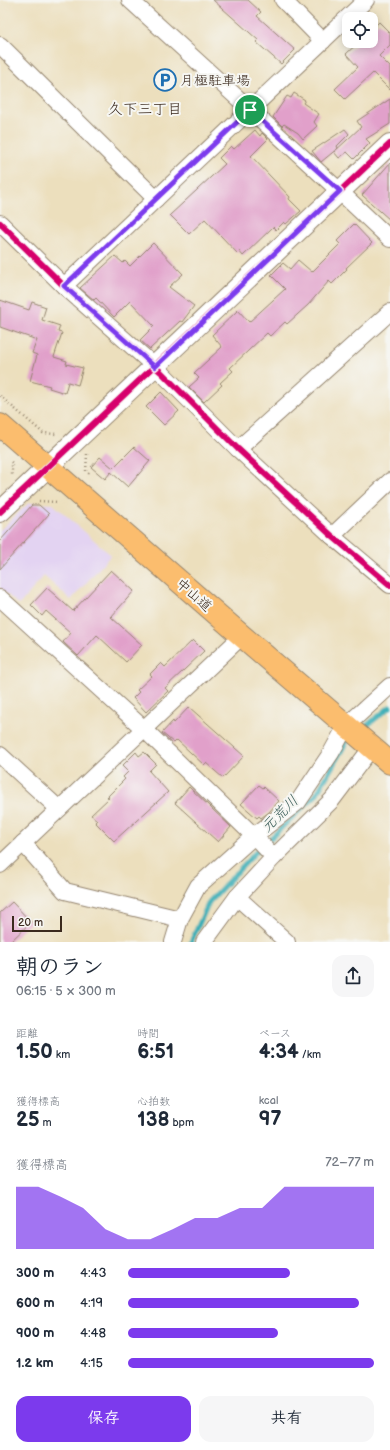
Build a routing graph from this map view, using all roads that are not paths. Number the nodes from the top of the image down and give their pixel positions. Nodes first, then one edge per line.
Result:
1 (130, 0) edge
2 (283, 0) edge
3 (366, 0) edge
4 (323, 41) junction
5 (0, 45) edge
6 (250, 110) junction
7 (390, 144) edge
8 (340, 191) junction
9 (156, 199) junction
10 (0, 223) edge
11 (390, 239) edge
12 (64, 286) junction
13 (390, 312) edge
14 (155, 367) junction
15 (0, 425) edge
16 (238, 449) junction
17 (48, 467) junction
18 (390, 481) edge
19 (0, 512) edge
20 (332, 536) junction
21 (390, 585) edge
22 (0, 598) edge
23 (242, 636) junction
24 (390, 686) edge
25 (346, 726) junction
26 (144, 729) junction
27 (372, 747) junction
28 (0, 755) edge
29 (390, 763) edge
30 (59, 809) junction
31 (254, 836) junction
32 (23, 843) junction
33 (274, 857) junction
34 (0, 865) edge
35 (237, 897) junction
36 (180, 919) junction
37 (173, 942) edge
38 (204, 942) edge
39 (287, 942) edge

1 - 6 street
2 - 4 street
3 - 4 street
4 - 6 street
5 - 9 street
6 - 8 street
6 - 9 street
7 - 8 street
8 - 11 street
8 - 14 street
9 - 12 street
10 - 12 street
12 - 14 street
13 - 16 street
14 - 16 street
14 - 17 street
15 - 17 highway, 中山道
16 - 20 street
17 - 19 street
17 - 23 highway, 中山道
18 - 20 street
20 - 21 street
22 - 26 street
23 - 25 highway, 中山道
23 - 26 street
24 - 25 street
25 - 27 highway, 中山道
25 - 31 street
26 - 30 street
26 - 31 street
27 - 29 highway, 中山道
27 - 33 street
28 - 30 street
30 - 32 street
31 - 33 street
31 - 36 street
32 - 34 street
32 - 36 street
33 - 35 street
35 - 38 street
35 - 39 street
36 - 37 street

